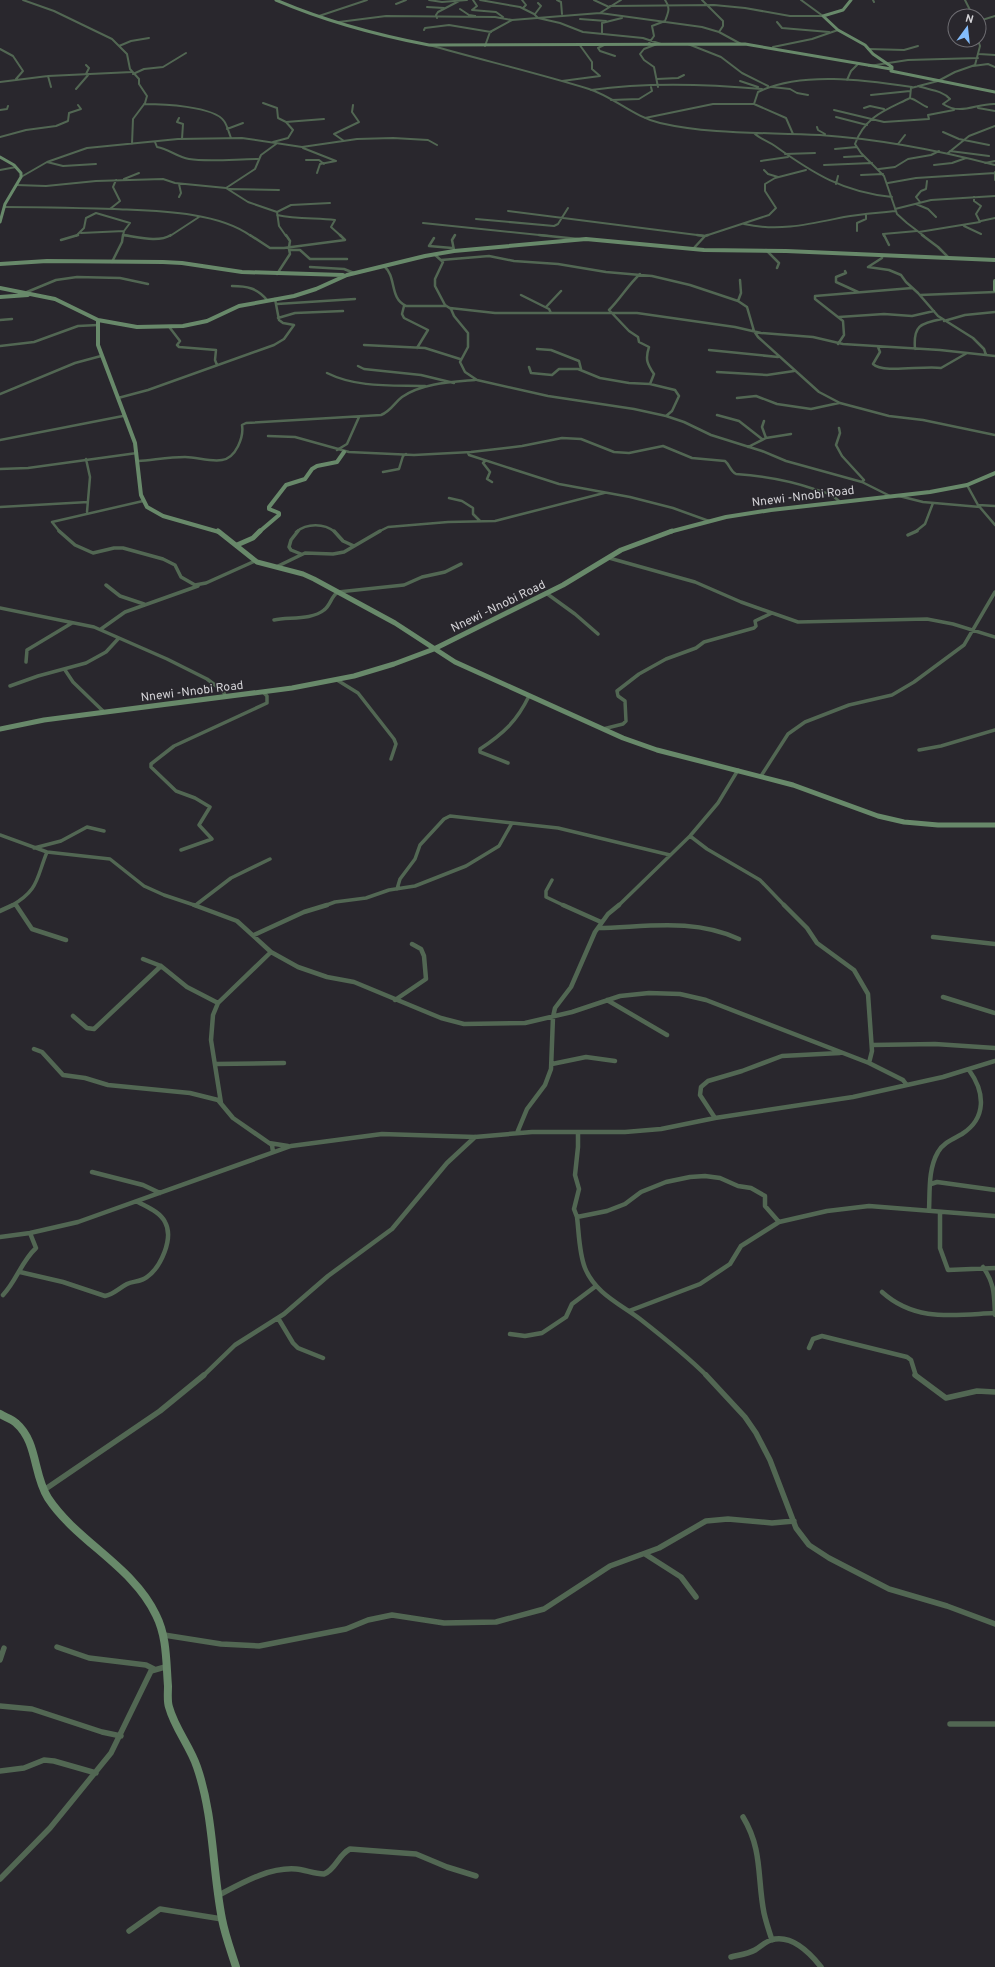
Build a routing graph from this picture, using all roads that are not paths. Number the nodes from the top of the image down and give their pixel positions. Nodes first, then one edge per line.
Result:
1 (23, 0) edge
2 (276, 0) edge
3 (367, 0) edge
4 (406, 0) edge
5 (429, 0) edge
6 (467, 0) edge
7 (473, 0) edge
8 (480, 0) edge
9 (522, 0) edge
10 (557, 0) edge
11 (594, 0) edge
12 (621, 0) edge
13 (665, 0) edge
14 (702, 0) edge
15 (801, 0) edge
16 (851, 0) edge
17 (460, 1) edge
18 (495, 1) edge
19 (538, 3) dead end
20 (396, 4) dead end
21 (708, 5) junction
22 (610, 6) junction
23 (670, 6) junction
24 (427, 7) dead end
25 (444, 8) junction
26 (523, 8) junction
27 (460, 9) dead end
28 (600, 13) junction
29 (535, 14) junction
30 (562, 14) junction
31 (319, 16) junction
32 (538, 16) junction
33 (823, 16) junction
34 (503, 17) junction
35 (627, 17) junction
36 (437, 18) junction
37 (485, 18) junction
38 (580, 18) dead end
39 (512, 20) junction
40 (607, 21) junction
41 (665, 21) junction
42 (339, 22) junction
43 (777, 22) dead end
44 (424, 30) dead end
45 (838, 30) junction
46 (491, 32) junction
47 (719, 32) junction
48 (831, 32) junction
49 (602, 34) junction
50 (149, 38) dead end
51 (651, 40) junction
52 (648, 43) junction
53 (579, 44) junction
54 (608, 44) junction
55 (659, 44) junction
56 (687, 44) junction
57 (741, 44) junction
58 (119, 46) junction
59 (429, 46) junction
60 (485, 46) junction
61 (918, 46) dead end
62 (773, 47) junction
63 (980, 48) edge
64 (0, 49) edge
65 (868, 49) junction
66 (186, 53) dead end
67 (995, 55) edge
68 (615, 56) dead end
69 (979, 56) junction
70 (884, 62) junction
71 (858, 64) junction
72 (86, 65) dead end
73 (871, 66) junction
74 (973, 66) junction
75 (995, 67) edge
76 (892, 69) junction
77 (133, 73) junction
78 (88, 74) junction
79 (684, 75) dead end
80 (48, 76) junction
81 (0, 78) edge
82 (657, 79) junction
83 (15, 80) junction
84 (846, 80) junction
85 (940, 80) junction
86 (7, 81) junction
87 (559, 81) junction
88 (740, 81) dead end
89 (0, 82) edge
90 (917, 85) junction
91 (770, 86) junction
92 (51, 87) dead end
93 (651, 87) junction
94 (658, 87) junction
95 (912, 87) junction
96 (764, 88) junction
97 (76, 89) dead end
98 (591, 90) junction
99 (910, 92) junction
100 (995, 92) edge
101 (808, 95) dead end
102 (871, 95) dead end
103 (910, 98) junction
104 (610, 100) junction
105 (263, 103) dead end
106 (898, 103) junction
107 (144, 104) junction
108 (754, 104) junction
109 (995, 104) edge
110 (78, 105) dead end
111 (353, 105) dead end
112 (8, 106) dead end
113 (904, 107) dead end
114 (927, 107) dead end
115 (864, 108) dead end
116 (978, 108) junction
117 (884, 109) junction
118 (0, 110) edge
119 (834, 110) dead end
120 (954, 110) junction
121 (995, 111) edge
122 (836, 117) dead end
123 (179, 118) dead end
124 (645, 118) junction
125 (324, 119) dead end
126 (870, 120) junction
127 (286, 122) junction
128 (242, 123) dead end
129 (867, 125) junction
130 (995, 126) edge
131 (818, 127) dead end
132 (227, 129) junction
133 (754, 132) junction
134 (943, 132) dead end
135 (792, 134) junction
136 (905, 135) dead end
137 (831, 136) junction
138 (0, 137) edge
139 (231, 138) junction
140 (182, 139) junction
141 (857, 139) junction
142 (962, 140) junction
143 (155, 142) junction
144 (344, 142) junction
145 (272, 143) junction
146 (132, 144) junction
147 (276, 144) junction
148 (898, 144) junction
149 (436, 145) dead end
150 (989, 145) dead end
151 (302, 147) junction
152 (857, 147) junction
153 (835, 149) dead end
154 (939, 151) junction
155 (949, 152) junction
156 (814, 153) dead end
157 (785, 154) junction
158 (863, 156) junction
159 (989, 156) dead end
160 (0, 157) edge
161 (788, 157) junction
162 (844, 157) dead end
163 (966, 158) junction
164 (258, 159) junction
165 (306, 160) dead end
166 (995, 160) edge
167 (761, 161) dead end
168 (47, 162) junction
169 (872, 163) junction
170 (985, 163) junction
171 (96, 164) dead end
172 (324, 164) junction
173 (824, 165) dead end
174 (934, 165) dead end
175 (995, 165) edge
176 (16, 168) junction
177 (879, 169) junction
178 (0, 170) edge
179 (764, 170) dead end
180 (806, 170) junction
181 (995, 172) edge
182 (139, 173) dead end
183 (317, 173) dead end
184 (882, 174) junction
185 (862, 175) dead end
186 (838, 176) dead end
187 (21, 177) junction
188 (778, 177) junction
189 (116, 180) junction
190 (123, 180) junction
191 (995, 180) edge
192 (927, 181) dead end
193 (888, 183) junction
194 (179, 184) junction
195 (836, 184) junction
196 (16, 185) junction
197 (227, 189) junction
198 (279, 190) dead end
199 (995, 196) edge
200 (179, 197) dead end
201 (892, 197) junction
202 (974, 197) junction
203 (330, 202) dead end
204 (920, 202) junction
205 (915, 204) junction
206 (4, 207) junction
207 (568, 208) dead end
208 (106, 209) junction
209 (110, 209) junction
210 (508, 211) dead end
211 (896, 211) junction
212 (96, 213) junction
213 (277, 214) junction
214 (866, 215) junction
215 (199, 217) junction
216 (936, 217) dead end
217 (560, 218) junction
218 (995, 218) edge
219 (476, 219) dead end
220 (981, 221) junction
221 (0, 222) edge
222 (423, 222) dead end
223 (743, 224) junction
224 (964, 226) junction
225 (857, 230) dead end
226 (124, 231) junction
227 (918, 231) junction
228 (81, 233) junction
229 (981, 234) dead end
230 (123, 235) junction
231 (455, 235) dead end
232 (705, 236) junction
233 (434, 238) dead end
234 (580, 239) junction
235 (61, 240) dead end
236 (889, 245) dead end
237 (290, 248) junction
238 (453, 249) junction
239 (693, 249) junction
240 (766, 250) junction
241 (434, 254) junction
242 (882, 256) junction
243 (949, 258) junction
244 (347, 259) dead end
245 (442, 260) junction
246 (995, 260) edge
247 (112, 262) junction
248 (0, 264) edge
249 (384, 266) junction
250 (310, 268) dead end
251 (777, 268) dead end
252 (845, 270) dead end
253 (277, 274) junction
254 (352, 274) junction
255 (640, 274) junction
256 (740, 280) dead end
257 (995, 281) edge
258 (148, 284) dead end
259 (232, 286) dead end
260 (0, 288) edge
261 (912, 288) junction
262 (561, 290) dead end
263 (995, 291) edge
264 (858, 292) junction
265 (29, 294) junction
266 (520, 295) dead end
267 (920, 295) junction
268 (0, 297) edge
269 (275, 299) junction
270 (356, 299) dead end
271 (267, 300) junction
272 (738, 301) junction
273 (277, 304) junction
274 (404, 306) junction
275 (445, 306) junction
276 (546, 307) junction
277 (450, 308) junction
278 (343, 311) dead end
279 (934, 311) junction
280 (610, 312) junction
281 (995, 312) edge
282 (551, 313) junction
283 (839, 317) junction
284 (12, 318) dead end
285 (278, 318) junction
286 (0, 320) edge
287 (943, 320) junction
288 (98, 322) junction
289 (170, 328) junction
290 (754, 331) junction
291 (838, 344) junction
292 (364, 345) dead end
293 (0, 346) edge
294 (877, 347) junction
295 (417, 348) junction
296 (537, 349) dead end
297 (915, 349) junction
298 (709, 350) dead end
299 (968, 353) junction
300 (986, 355) junction
301 (101, 356) junction
302 (995, 356) edge
303 (779, 357) junction
304 (460, 359) junction
305 (217, 364) junction
306 (358, 366) dead end
307 (529, 367) dead end
308 (582, 369) junction
309 (794, 370) junction
310 (717, 372) dead end
311 (327, 374) dead end
312 (477, 380) junction
313 (454, 384) junction
314 (650, 384) junction
315 (429, 387) junction
316 (0, 394) edge
317 (118, 398) junction
318 (737, 398) dead end
319 (840, 403) junction
320 (717, 415) dead end
321 (123, 416) junction
322 (666, 416) junction
323 (359, 417) junction
324 (764, 421) dead end
325 (839, 428) dead end
326 (791, 434) dead end
327 (995, 435) edge
328 (268, 436) dead end
329 (766, 438) junction
330 (762, 439) junction
331 (0, 440) edge
332 (748, 447) junction
333 (337, 450) junction
334 (344, 452) junction
335 (137, 453) junction
336 (406, 454) junction
337 (468, 454) junction
338 (86, 459) junction
339 (138, 461) junction
340 (485, 461) junction
341 (0, 469) edge
342 (383, 472) dead end
343 (995, 473) edge
344 (492, 482) dead end
345 (862, 482) junction
346 (967, 485) junction
347 (604, 493) junction
348 (890, 496) junction
349 (898, 496) junction
350 (449, 498) dead end
351 (143, 501) junction
352 (838, 501) junction
353 (88, 502) junction
354 (933, 503) junction
355 (979, 506) junction
356 (995, 506) edge
357 (0, 507) edge
358 (87, 512) junction
359 (480, 521) junction
360 (709, 521) junction
361 (995, 525) edge
362 (908, 535) dead end
363 (237, 545) junction
364 (354, 546) junction
365 (302, 554) junction
366 (609, 558) junction
367 (255, 561) junction
368 (461, 564) dead end
369 (276, 568) junction
370 (106, 585) dead end
371 (198, 586) junction
372 (338, 592) junction
373 (995, 593) edge
374 (546, 594) junction
375 (144, 604) junction
376 (0, 608) edge
377 (772, 612) junction
378 (274, 620) dead end
379 (72, 623) junction
380 (101, 629) junction
381 (973, 631) junction
382 (598, 634) dead end
383 (995, 638) edge
384 (118, 639) junction
385 (434, 649) junction
386 (26, 662) dead end
387 (65, 670) junction
388 (336, 680) junction
389 (10, 686) dead end
390 (263, 692) junction
391 (529, 696) junction
392 (226, 697) junction
393 (104, 712) junction
394 (0, 729) edge
395 (603, 729) junction
396 (995, 730) edge
397 (919, 750) dead end
398 (391, 759) dead end
399 (508, 763) dead end
400 (738, 770) junction
401 (761, 776) junction
402 (512, 823) junction
403 (995, 825) edge
404 (104, 831) dead end
405 (0, 835) edge
406 (690, 836) junction
407 (34, 848) junction
408 (181, 850) dead end
409 (47, 852) junction
410 (670, 855) junction
411 (270, 859) dead end
412 (552, 880) dead end
413 (397, 888) junction
414 (15, 904) junction
415 (197, 904) junction
416 (0, 911) edge
417 (601, 922) junction
418 (598, 928) junction
419 (254, 935) junction
420 (932, 937) dead end
421 (739, 939) dead end
422 (66, 940) dead end
423 (412, 944) dead end
424 (995, 944) edge
425 (271, 952) junction
426 (143, 959) dead end
427 (161, 966) junction
428 (943, 997) dead end
429 (395, 1000) junction
430 (607, 1000) junction
431 (218, 1003) junction
432 (995, 1013) edge
433 (73, 1016) dead end
434 (553, 1017) junction
435 (667, 1035) dead end
436 (872, 1045) junction
437 (995, 1048) edge
438 (34, 1049) dead end
439 (840, 1053) junction
440 (615, 1061) dead end
441 (995, 1061) edge
442 (284, 1063) dead end
443 (869, 1063) junction
444 (215, 1064) junction
445 (552, 1064) junction
446 (969, 1070) junction
447 (906, 1084) junction
448 (221, 1103) junction
449 (715, 1118) junction
450 (578, 1132) junction
451 (517, 1133) junction
452 (475, 1137) junction
453 (267, 1142) junction
454 (291, 1146) junction
455 (273, 1152) junction
456 (92, 1172) dead end
457 (931, 1184) junction
458 (995, 1190) edge
459 (161, 1194) junction
460 (138, 1202) junction
461 (929, 1210) junction
462 (940, 1212) junction
463 (995, 1216) edge
464 (577, 1217) junction
465 (779, 1222) junction
466 (30, 1233) junction
467 (0, 1237) edge
468 (983, 1267) junction
469 (995, 1268) edge
470 (20, 1272) junction
471 (596, 1286) junction
472 (882, 1292) dead end
473 (3, 1295) dead end
474 (629, 1311) junction
475 (994, 1314) edge
476 (278, 1318) junction
477 (510, 1334) dead end
478 (808, 1348) dead end
479 (323, 1358) dead end
480 (995, 1392) edge
481 (0, 1414) edge
482 (44, 1490) junction
483 (794, 1521) junction
484 (646, 1554) junction
485 (696, 1597) dead end
486 (995, 1624) edge
487 (164, 1634) junction
488 (57, 1647) dead end
489 (4, 1648) dead end
490 (0, 1660) edge
491 (165, 1667) junction
492 (154, 1669) junction
493 (0, 1706) edge
494 (950, 1724) dead end
495 (995, 1724) edge
496 (121, 1736) junction
497 (0, 1771) edge
498 (96, 1774) junction
499 (743, 1817) dead end
500 (476, 1876) dead end
501 (0, 1879) edge
502 (219, 1895) junction
503 (222, 1919) junction
504 (129, 1931) dead end
505 (772, 1940) junction
506 (731, 1957) dead end
507 (236, 1967) edge
508 (820, 1967) edge

1 - 58 street
2 - 31 street
3 - 31 street
4 - 20 street
5 - 17 street
6 - 17 street
7 - 34 street
8 - 18 street
9 - 26 street
10 - 30 street
11 - 22 street
12 - 22 street
13 - 23 street
14 - 21 street
15 - 33 street
16 - 33 street
17 - 25 street
18 - 26 street
19 - 29 street
21 - 23 street
21 - 33 street
21 - 47 street
22 - 23 street
22 - 28 street
23 - 41 street
24 - 25 street
25 - 36 street
26 - 29 street
27 - 37 street
28 - 30 street
28 - 35 street
29 - 32 street
30 - 32 street
31 - 42 street
32 - 39 street
32 - 49 street
33 - 45 street
34 - 37 street
34 - 39 street
35 - 40 street
35 - 41 street
36 - 37 street
36 - 42 street
38 - 40 street
39 - 46 street
40 - 49 street
41 - 47 street
41 - 51 street
42 - 59 street
43 - 48 street
44 - 46 street
45 - 48 street
45 - 65 street
46 - 60 street
47 - 57 street
48 - 62 street
49 - 51 street
50 - 58 street
51 - 52 street
51 - 55 street
52 - 54 street
52 - 55 street
53 - 54 street
53 - 60 street
53 - 87 street
54 - 68 street
55 - 56 street
55 - 82 street
56 - 57 street
56 - 91 street
57 - 62 street
58 - 77 street
59 - 60 street
59 - 87 street
61 - 65 street
62 - 71 street
63 - 69 street
64 - 83 street
65 - 70 street
66 - 77 street
67 - 69 street
69 - 70 street
69 - 74 street
70 - 73 street
70 - 76 street
71 - 73 street
71 - 84 street
72 - 78 street
73 - 76 street
74 - 75 street
74 - 85 street
76 - 85 street
77 - 78 street
77 - 107 street
78 - 80 street
78 - 97 street
79 - 82 street
80 - 83 street
80 - 92 street
81 - 86 street
82 - 94 street
83 - 86 street
84 - 91 street
84 - 95 street
85 - 90 street
85 - 100 street
86 - 89 street
87 - 98 street
88 - 96 street
90 - 95 street
90 - 120 street
91 - 96 street
93 - 94 street
93 - 98 street
93 - 104 street
94 - 96 street
95 - 99 street
96 - 101 street
96 - 108 street
98 - 104 street
99 - 102 street
99 - 103 street
103 - 106 street
103 - 114 street
104 - 124 street
105 - 127 street
106 - 113 street
106 - 117 street
107 - 132 street
107 - 146 street
108 - 124 street
108 - 135 street
109 - 116 street
110 - 138 street
111 - 144 street
112 - 118 street
115 - 117 street
116 - 120 street
116 - 121 street
117 - 126 street
119 - 126 street
120 - 126 street
122 - 129 street
123 - 140 street
124 - 133 street
125 - 127 street
126 - 129 street
127 - 145 street
128 - 132 street
129 - 141 street
130 - 142 street
131 - 137 street
132 - 139 street
133 - 135 street
133 - 157 street
134 - 142 street
135 - 137 street
136 - 148 street
137 - 141 street
139 - 140 street
139 - 145 street
140 - 143 street
141 - 148 street
141 - 152 street
142 - 150 street
142 - 155 street
143 - 146 street
143 - 164 street
144 - 149 street
144 - 151 street
145 - 147 street
146 - 168 street
147 - 151 street
147 - 164 street
148 - 154 street
151 - 172 street
152 - 153 street
152 - 158 street
154 - 155 street
154 - 177 street
155 - 159 street
155 - 163 street
156 - 157 street
157 - 161 street
158 - 162 street
158 - 169 street
160 - 176 street
161 - 167 street
161 - 180 street
163 - 170 street
163 - 174 street
164 - 197 street
165 - 172 street
166 - 170 street
168 - 171 street
168 - 187 street
169 - 173 street
169 - 177 street
170 - 175 street
172 - 183 street
176 - 178 street
176 - 187 street
177 - 184 street
179 - 188 street
180 - 188 street
180 - 195 street
181 - 191 street
181 - 193 street
182 - 190 street
184 - 185 street
184 - 193 street
186 - 195 street
187 - 196 street
188 - 223 street
189 - 190 street
189 - 196 street
189 - 209 street
190 - 194 street
192 - 204 street
193 - 201 street
194 - 197 street
194 - 200 street
195 - 201 street
196 - 206 street
197 - 198 street
197 - 213 street
199 - 202 street
201 - 211 street
202 - 204 street
202 - 220 street
203 - 213 street
204 - 205 street
205 - 211 street
205 - 216 street
206 - 208 street
206 - 221 street
207 - 217 street
208 - 209 street
208 - 212 street
209 - 215 street
210 - 217 street
211 - 214 street
211 - 227 street
212 - 226 street
212 - 228 street
213 - 237 street
213 - 237 street
214 - 223 street
214 - 225 street
215 - 230 street
215 - 237 street
217 - 219 street
217 - 232 street
218 - 220 street
220 - 224 street
222 - 234 street
223 - 232 street
224 - 227 street
224 - 229 street
226 - 228 street
226 - 230 street
227 - 236 street
227 - 243 street
228 - 235 street
230 - 247 street
231 - 238 street
232 - 239 street
233 - 238 street
234 - 238 street
234 - 239 street
237 - 244 street
237 - 253 street
238 - 241 street
239 - 240 street
240 - 242 street
240 - 251 street
241 - 245 street
241 - 249 street
242 - 243 street
242 - 261 street
243 - 246 street
245 - 255 street
245 - 275 street
247 - 248 street
247 - 253 street
249 - 254 street
249 - 274 street
250 - 254 street
252 - 264 street
253 - 254 street
254 - 269 street
255 - 272 street
255 - 280 street
256 - 272 street
257 - 263 street
258 - 265 street
259 - 271 street
260 - 265 street
261 - 264 street
261 - 267 street
262 - 276 street
263 - 267 street
264 - 283 street
265 - 268 street
265 - 288 street
266 - 276 street
267 - 279 street
269 - 271 street
269 - 273 street
270 - 273 street
271 - 289 street
272 - 290 street
273 - 285 street
274 - 275 street
274 - 295 street
275 - 277 street
276 - 282 street
277 - 282 street
277 - 304 street
278 - 285 street
279 - 283 street
279 - 287 street
280 - 282 street
280 - 290 street
280 - 314 street
281 - 287 street
283 - 291 street
284 - 286 street
285 - 305 street
287 - 297 street
287 - 300 street
288 - 289 street
288 - 293 street
288 - 301 street
289 - 305 street
290 - 291 street
290 - 303 street
291 - 294 street
292 - 295 street
294 - 297 street
294 - 299 street
295 - 304 street
296 - 308 street
297 - 299 street
298 - 303 street
299 - 300 street
300 - 302 street
301 - 316 street
301 - 317 street
303 - 309 street
304 - 312 street
305 - 317 street
306 - 313 street
307 - 308 street
308 - 314 street
309 - 310 street
309 - 319 street
311 - 315 street
312 - 313 street
312 - 322 street
313 - 315 street
314 - 322 street
315 - 323 street
317 - 321 street
318 - 319 street
319 - 327 street
320 - 330 street
321 - 331 street
321 - 335 street
322 - 332 street
323 - 333 street
323 - 339 street
324 - 329 street
325 - 345 street
326 - 329 street
328 - 333 street
329 - 330 street
330 - 332 street
332 - 345 street
333 - 334 street
334 - 336 street
334 - 363 street
335 - 338 street
335 - 339 street
336 - 337 street
336 - 342 street
337 - 340 street
337 - 352 street
338 - 341 street
338 - 353 street
339 - 351 street
340 - 344 street
340 - 347 street
343 - 346 street, Nnewi -Nnobi Road
345 - 348 street
346 - 349 street, Nnewi -Nnobi Road
346 - 355 street
347 - 359 street
347 - 360 street
348 - 349 street, Nnewi -Nnobi Road
348 - 352 street, Nnewi -Nnobi Road
349 - 354 street
350 - 359 street
351 - 358 street
351 - 363 street
352 - 360 street, Nnewi -Nnobi Road
353 - 357 street
353 - 358 street
354 - 355 street
354 - 362 street
355 - 356 street
355 - 361 street
358 - 371 street
359 - 364 street
360 - 366 street, Nnewi -Nnobi Road
363 - 367 street
364 - 365 street
364 - 365 street
365 - 369 street
366 - 374 street, Nnewi -Nnobi Road
366 - 377 street
367 - 369 street
367 - 371 street
368 - 372 street
369 - 372 street
370 - 375 street
371 - 375 street
372 - 378 street
372 - 385 street
373 - 381 street
374 - 382 street
374 - 385 street, Nnewi -Nnobi Road
375 - 380 street
376 - 379 street
377 - 381 street
377 - 395 street
379 - 380 street
379 - 386 street
380 - 384 street
381 - 383 street
381 - 401 street
384 - 387 street
384 - 392 street
385 - 388 street, Nnewi -Nnobi Road
385 - 391 street
387 - 389 street
387 - 393 street
388 - 390 street, Nnewi -Nnobi Road
388 - 398 street
390 - 392 street, Nnewi -Nnobi Road
390 - 408 street
391 - 395 street
391 - 399 street
392 - 393 street, Nnewi -Nnobi Road
393 - 394 street, Nnewi -Nnobi Road
395 - 400 street
396 - 397 street
400 - 401 street
400 - 406 street
401 - 403 street
402 - 410 street
402 - 413 street
402 - 413 street
404 - 407 street
405 - 407 street
406 - 410 street
406 - 436 street
407 - 409 street
409 - 414 street
409 - 415 street
410 - 417 street
411 - 415 street
412 - 417 street
413 - 419 street
414 - 416 street
414 - 422 street
415 - 419 street
417 - 418 street
418 - 421 street
418 - 434 street
419 - 425 street
420 - 424 street
423 - 429 street
425 - 429 street
425 - 431 street
426 - 427 street
427 - 431 street
427 - 433 street
428 - 432 street
429 - 434 street
430 - 434 street
430 - 435 street
430 - 439 street
431 - 444 street
434 - 445 street
436 - 437 street
436 - 443 street
438 - 448 street
439 - 443 street
439 - 449 street
440 - 445 street
441 - 446 street
442 - 444 street
443 - 447 street
444 - 448 street
445 - 451 street
446 - 447 street
446 - 457 street
447 - 449 street
448 - 453 street
449 - 450 street
450 - 451 street
450 - 464 street
451 - 452 street
452 - 454 street
452 - 476 street
453 - 454 street
453 - 455 street
454 - 455 street
455 - 459 street
456 - 459 street
457 - 458 street
457 - 461 street
459 - 460 street
460 - 466 street
460 - 470 street
461 - 462 street
461 - 465 street
462 - 463 street
462 - 468 street
464 - 465 street
464 - 471 street
465 - 474 street
466 - 467 street
466 - 470 street
468 - 469 street
468 - 475 street
470 - 473 street
471 - 474 street
471 - 477 street
472 - 475 street
474 - 483 street
476 - 479 street
476 - 482 street
478 - 480 street
481 - 482 street
482 - 487 street
483 - 484 street
483 - 486 street
484 - 485 street
484 - 487 street
487 - 491 street
488 - 492 street
489 - 490 street
491 - 492 street
491 - 502 street
492 - 496 street
493 - 496 street
494 - 495 street
496 - 498 street
497 - 498 street
498 - 501 street
499 - 505 street
500 - 502 street
502 - 503 street
503 - 504 street
503 - 507 street
505 - 506 street
505 - 508 street

